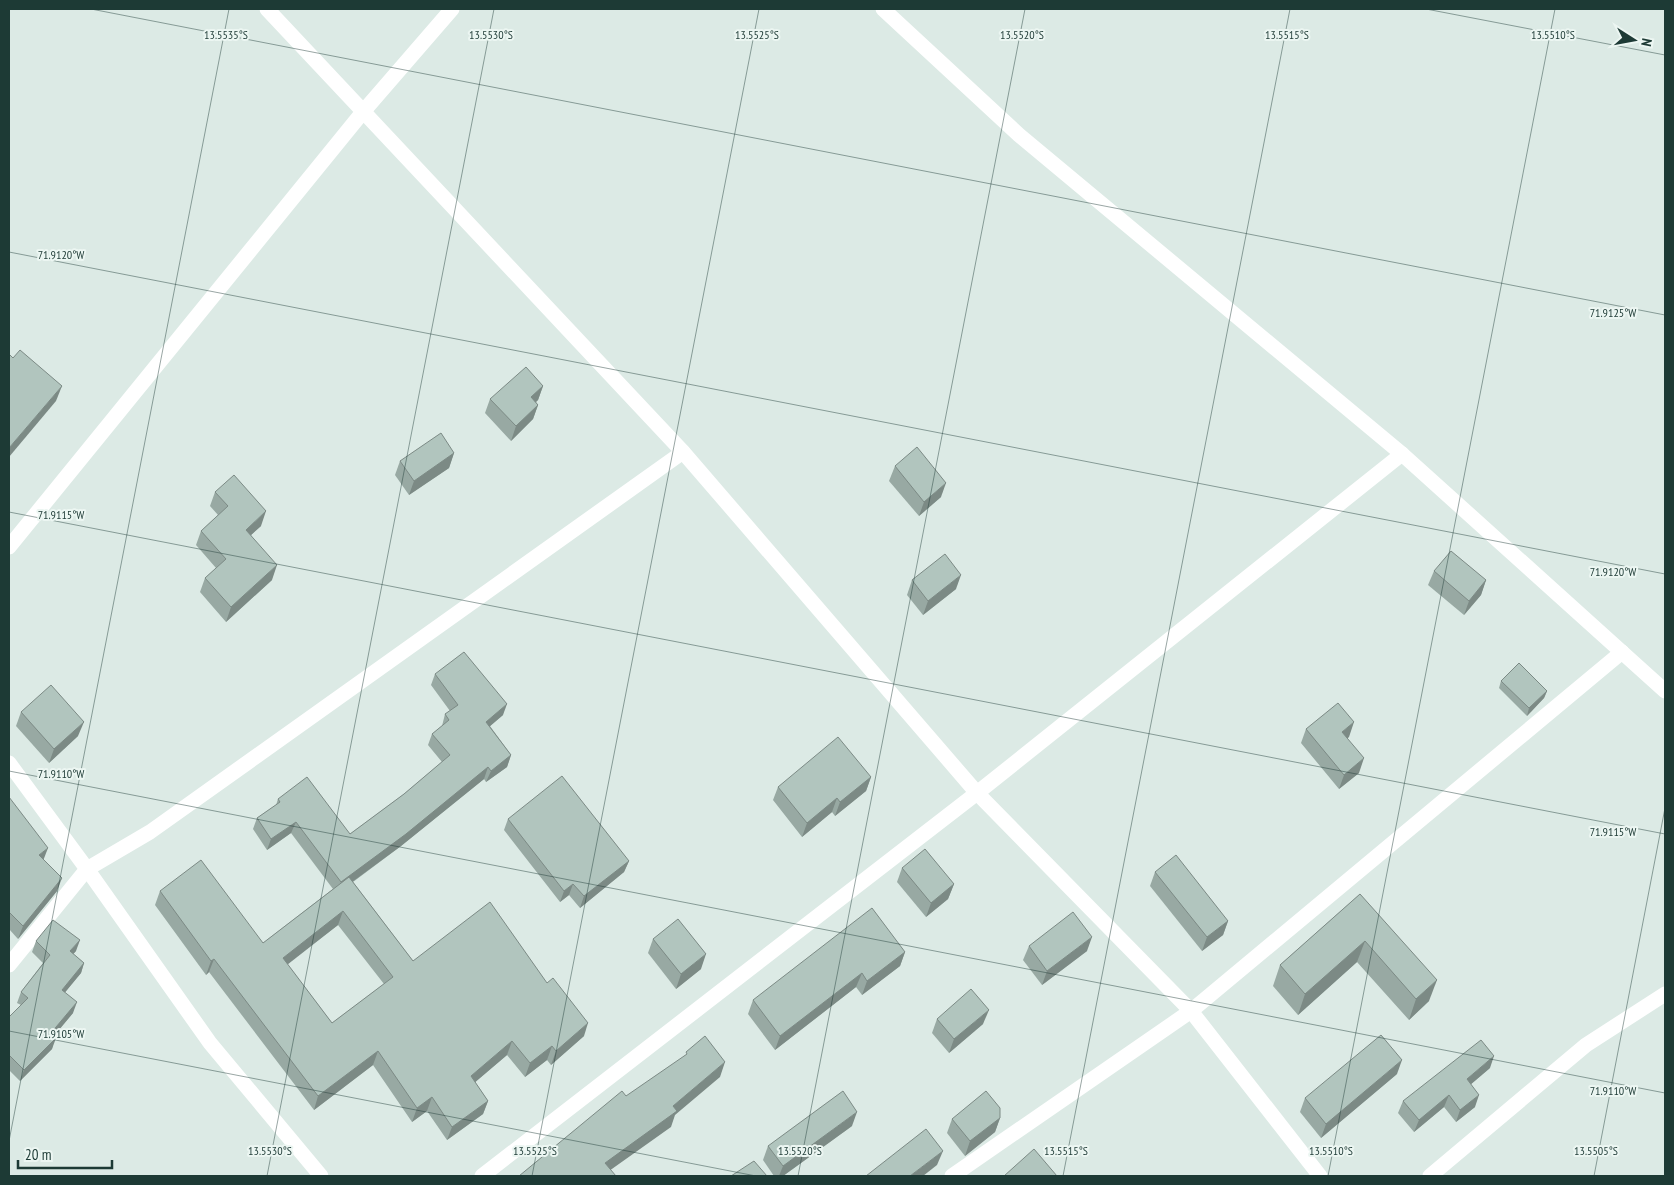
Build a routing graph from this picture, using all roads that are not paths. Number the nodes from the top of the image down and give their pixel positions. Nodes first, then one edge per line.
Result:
1 (267, 9) edge
2 (452, 9) edge
3 (883, 9) edge
4 (362, 113) junction
5 (683, 452) junction
6 (1402, 454) junction
7 (9, 547) edge
8 (1622, 652) junction
9 (1665, 691) edge
10 (9, 763) edge
11 (977, 793) junction
12 (87, 869) junction
13 (9, 965) edge
14 (1665, 994) edge
15 (1191, 1011) junction
16 (321, 1176) edge
17 (482, 1176) edge
18 (952, 1176) edge
19 (1320, 1176) edge
20 (1430, 1176) edge

1 - 4 street
2 - 4 street
3 - 6 street
4 - 5 street
4 - 7 street
5 - 11 street
5 - 12 street
6 - 8 street
6 - 11 street
8 - 9 street
8 - 15 street
10 - 12 street
11 - 15 street
11 - 17 street
12 - 13 street
12 - 16 street
14 - 20 street
15 - 18 street
15 - 19 street

